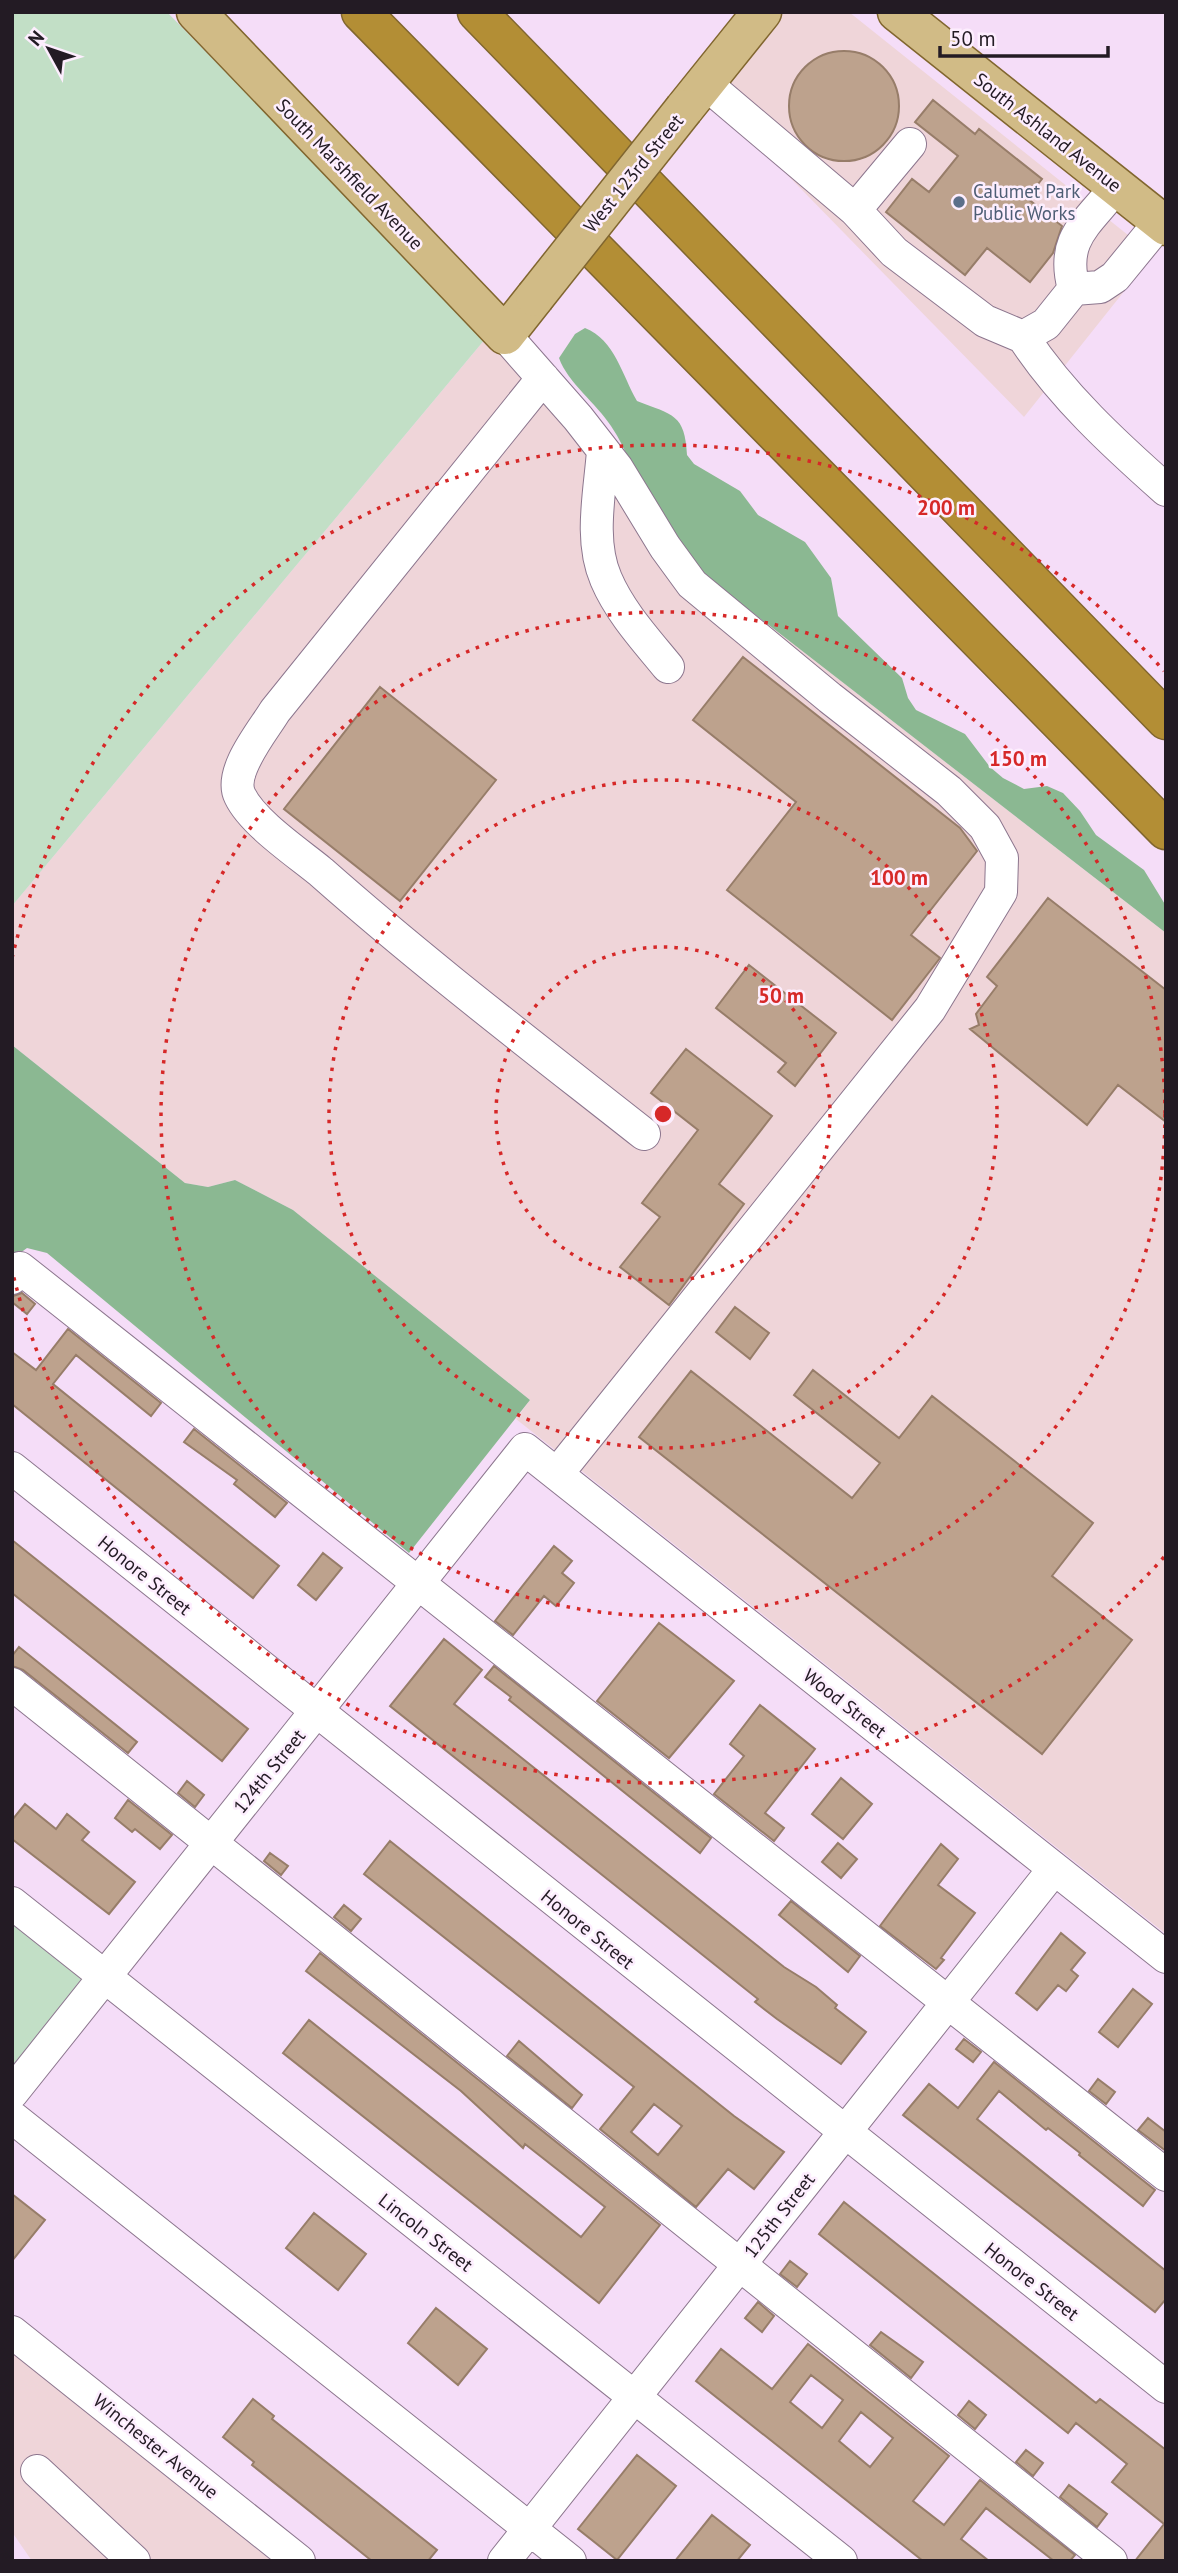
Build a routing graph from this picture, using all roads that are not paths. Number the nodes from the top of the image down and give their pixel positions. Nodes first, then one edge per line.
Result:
1 (196, 12) edge
2 (361, 12) edge
3 (477, 12) edge
4 (762, 12) edge
5 (897, 12) edge
6 (694, 96) junction
7 (910, 144) dead end
8 (1116, 187) junction
9 (855, 210) junction
10 (1163, 224) edge
11 (1074, 289) junction
12 (505, 335) junction
13 (1023, 337) junction
14 (542, 378) junction
15 (603, 451) junction
16 (1166, 490) edge
17 (1062, 615) junction
18 (668, 667) dead end
19 (1166, 702) edge
20 (1166, 720) edge
21 (1166, 830) edge
22 (644, 1134) dead end
23 (12, 1278) edge
24 (525, 1448) joint
25 (12, 1468) edge
26 (557, 1474) junction
27 (418, 1583) junction
28 (12, 1684) edge
29 (316, 1711) junction
30 (211, 1843) junction
31 (1054, 1869) junction
32 (12, 1903) edge
33 (1166, 1957) edge
34 (105, 1977) junction
35 (948, 2002) junction
36 (12, 2093) edge
37 (12, 2117) edge
38 (845, 2132) junction
39 (1166, 2175) edge
40 (739, 2264) junction
41 (12, 2332) edge
42 (1166, 2387) edge
43 (634, 2397) junction
44 (37, 2471) dead end
45 (530, 2528) junction
46 (134, 2561) edge
47 (299, 2561) edge
48 (504, 2561) edge
49 (570, 2561) edge
50 (841, 2561) edge
51 (1111, 2561) edge

1 - 12 main road, South Marshfield Avenue
2 - 21 highway
3 - 17 highway
4 - 6 main road, West 123rd Street
5 - 8 main road, South Ashland Avenue
6 - 9 street
6 - 12 main road, West 123rd Street, bridge
7 - 9 street
8 - 10 main road, South Ashland Avenue
8 - 11 street
9 - 13 street
10 - 11 street
11 - 13 street
12 - 14 street
13 - 16 street
14 - 15 street
14 - 22 street
15 - 18 street
15 - 26 street
17 - 19 highway
17 - 20 highway
23 - 27 street
24 - 26 street, Wood Street
24 - 27 street, 124th Street
25 - 29 street, Honore Street
26 - 31 street, Wood Street
27 - 29 street, 124th Street
27 - 35 street
28 - 30 street
29 - 30 street, 124th Street
29 - 38 street, Honore Street
30 - 34 street, 124th Street
30 - 40 street
31 - 33 street, Wood Street
31 - 35 street, 125th Street
32 - 34 street, Lincoln Street
34 - 36 street, 124th Street
34 - 43 street, Lincoln Street
35 - 38 street, 125th Street
35 - 39 street
37 - 45 street
38 - 40 street, 125th Street
38 - 42 street, Honore Street
40 - 43 street, 125th Street
40 - 51 street
41 - 47 street, Winchester Avenue
43 - 45 street, 125th Street
43 - 50 street, Lincoln Street
44 - 46 street
45 - 48 street, 125th Street
45 - 49 street

